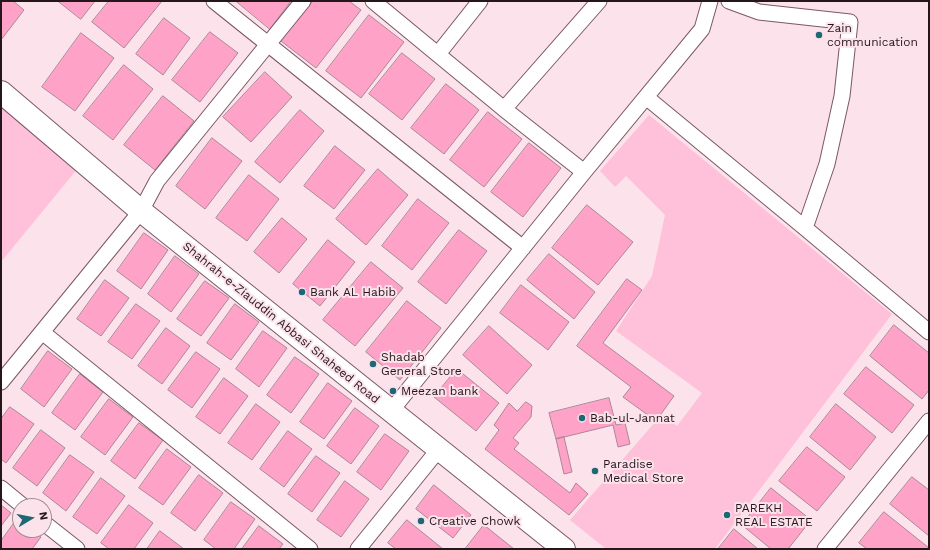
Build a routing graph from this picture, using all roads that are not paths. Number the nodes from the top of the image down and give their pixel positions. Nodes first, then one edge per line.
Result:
1 (214, 1) edge
2 (303, 1) edge
3 (373, 1) edge
4 (480, 1) edge
5 (599, 1) edge
6 (710, 1) edge
7 (729, 1) edge
8 (268, 44) junction
9 (438, 54) junction
10 (1, 92) edge
11 (646, 97) junction
12 (504, 108) junction
13 (584, 172) junction
14 (141, 211) junction
15 (805, 228) junction
16 (523, 248) junction
17 (42, 332) junction
18 (929, 332) edge
19 (1, 382) edge
20 (391, 411) junction
21 (929, 421) edge
22 (439, 449) junction
23 (1, 488) edge
24 (13, 498) edge
25 (52, 529) edge
26 (555, 546) edge
27 (77, 549) edge
28 (310, 549) edge
29 (358, 549) edge
30 (825, 549) edge

1 - 8 street
2 - 8 street
3 - 9 street
4 - 9 street
5 - 12 street
6 - 11 street
7 - 15 street
8 - 14 street
8 - 16 street
9 - 12 street
10 - 14 street, Shahrah-e-Ziauddin Abbasi Shaheed Road
11 - 13 street
11 - 15 street
12 - 13 street
13 - 16 street
14 - 17 street
14 - 20 street, Shahrah-e-Ziauddin Abbasi Shaheed Road
15 - 18 street
16 - 20 street
17 - 19 street
17 - 28 street
20 - 22 street, Shahrah-e-Ziauddin Abbasi Shaheed Road
21 - 30 street
22 - 26 street, Shahrah-e-Ziauddin Abbasi Shaheed Road
22 - 29 street
23 - 24 street
25 - 27 street

